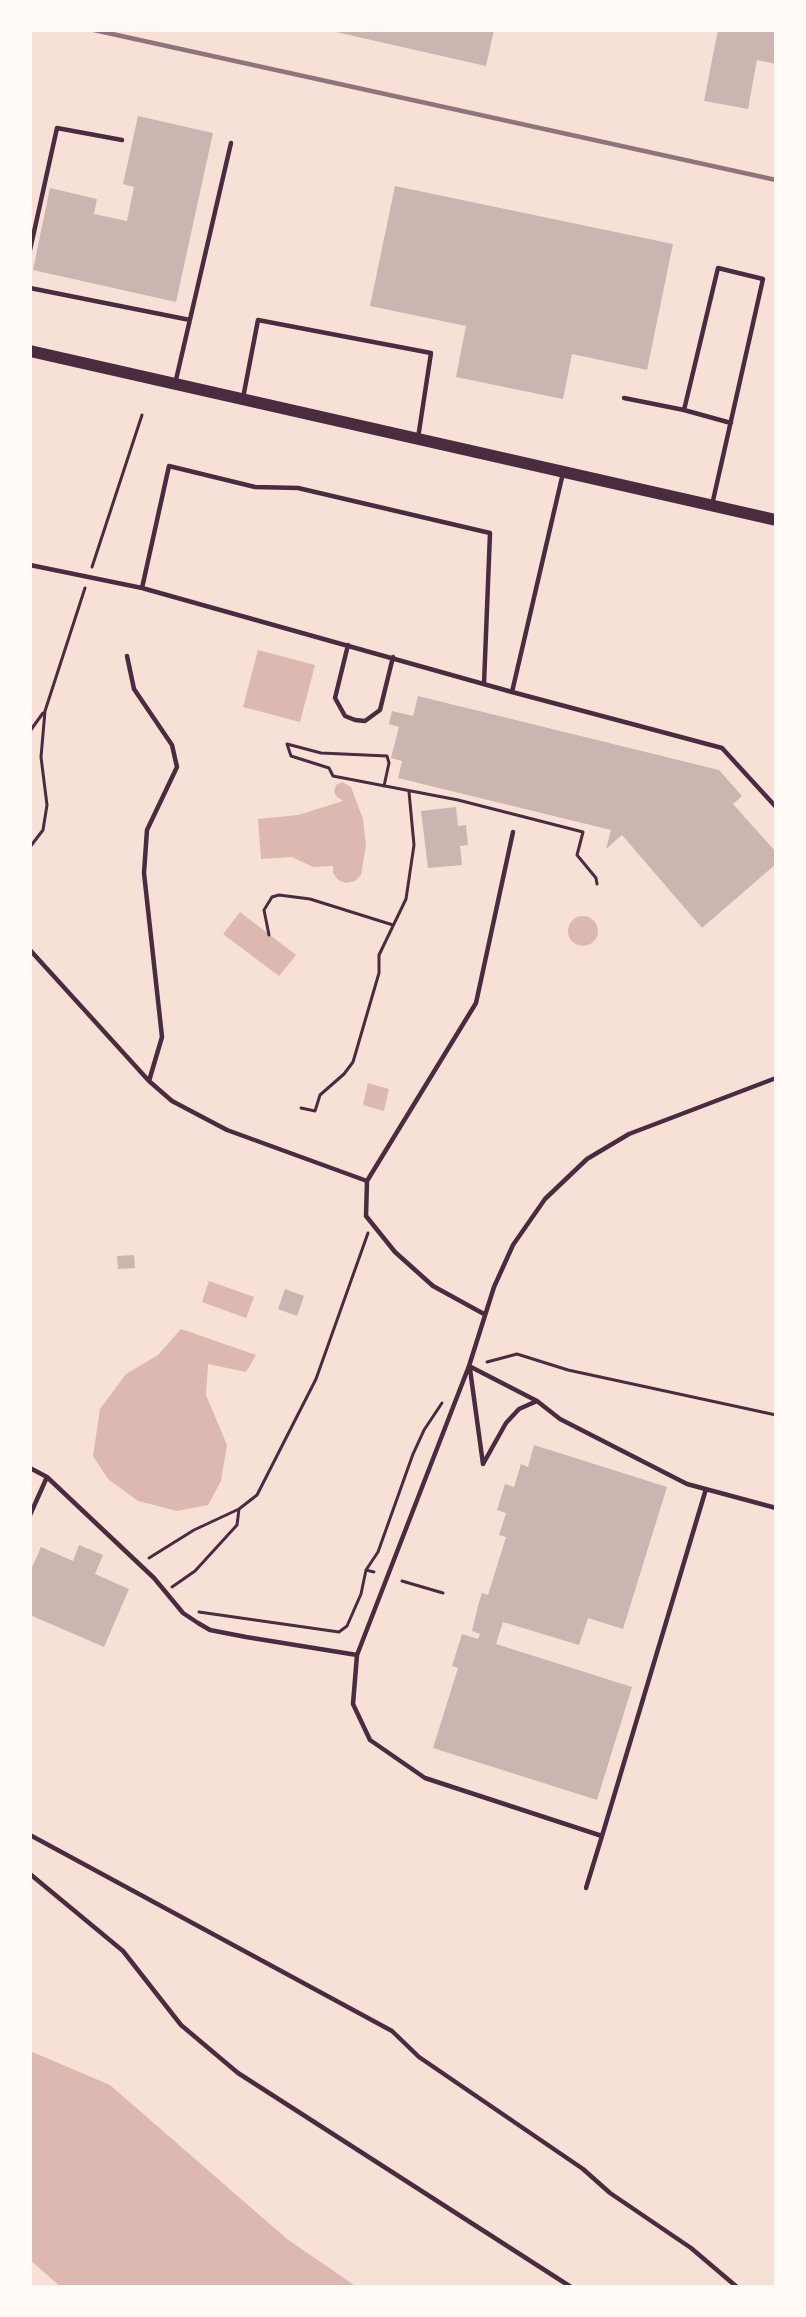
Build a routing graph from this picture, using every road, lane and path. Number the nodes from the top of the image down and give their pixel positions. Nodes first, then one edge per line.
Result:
1 (122, 140) dead end
2 (231, 143) dead end
3 (30, 250) edge
4 (30, 288) edge
5 (190, 320) junction
6 (30, 351) edge
7 (175, 384) junction
8 (624, 398) dead end
9 (243, 399) junction
10 (684, 410) junction
11 (142, 415) dead end
12 (731, 423) junction
13 (418, 438) junction
14 (564, 470) junction
15 (712, 505) junction
16 (776, 520) edge
17 (30, 565) edge
18 (89, 577) junction
19 (142, 588) junction
20 (348, 645) junction
21 (128, 656) dead end
22 (393, 657) junction
23 (484, 684) junction
24 (512, 692) junction
25 (45, 711) junction
26 (30, 731) edge
27 (384, 786) junction
28 (408, 792) junction
29 (776, 807) edge
30 (513, 832) dead end
31 (30, 847) edge
32 (597, 884) dead end
33 (393, 925) junction
34 (269, 934) dead end
35 (30, 950) edge
36 (776, 1078) edge
37 (149, 1082) junction
38 (301, 1108) dead end
39 (367, 1181) junction
40 (372, 1223) junction
41 (484, 1314) junction
42 (469, 1366) junction
43 (448, 1394) dead end
44 (537, 1401) junction
45 (776, 1415) edge
46 (30, 1468) edge
47 (47, 1477) junction
48 (706, 1489) junction
49 (776, 1508) edge
50 (239, 1509) junction
51 (30, 1515) edge
52 (139, 1564) junction
53 (366, 1570) junction
54 (374, 1572) dead end
55 (402, 1581) dead end
56 (166, 1592) junction
57 (443, 1593) dead end
58 (183, 1613) junction
59 (357, 1655) junction
60 (30, 1835) edge
61 (602, 1836) junction
62 (30, 1874) edge
63 (586, 1888) dead end
64 (570, 2287) edge
65 (737, 2287) edge

1 - 3 lane
2 - 5 lane
4 - 5 lane
5 - 7 lane
6 - 7 main road
7 - 9 main road
8 - 10 lane
9 - 13 main road
9 - 13 lane
10 - 12 lane
10 - 12 lane
11 - 18 path
12 - 15 lane
13 - 14 main road
14 - 15 main road
14 - 24 lane
15 - 16 main road
17 - 18 lane
18 - 19 lane
18 - 25 path
19 - 20 lane
19 - 23 lane
20 - 22 lane
20 - 22 lane
21 - 37 lane
22 - 23 lane
23 - 24 lane
24 - 29 lane
25 - 26 path
25 - 31 path
27 - 27 path
27 - 28 path
28 - 32 path
28 - 33 path
30 - 39 lane
33 - 34 path
33 - 38 path
35 - 37 lane
36 - 41 lane
37 - 39 lane
39 - 40 lane
40 - 41 lane
40 - 50 path
41 - 42 lane
42 - 44 lane
42 - 44 lane
42 - 45 path
42 - 59 lane
43 - 53 path
44 - 48 lane
46 - 47 lane
47 - 51 lane
47 - 52 lane
48 - 49 lane
48 - 61 lane
50 - 52 path
50 - 56 path
52 - 56 lane
53 - 54 path
53 - 58 path
55 - 57 path
56 - 58 lane
58 - 59 lane
59 - 61 lane
60 - 65 lane
61 - 63 lane
62 - 64 lane

